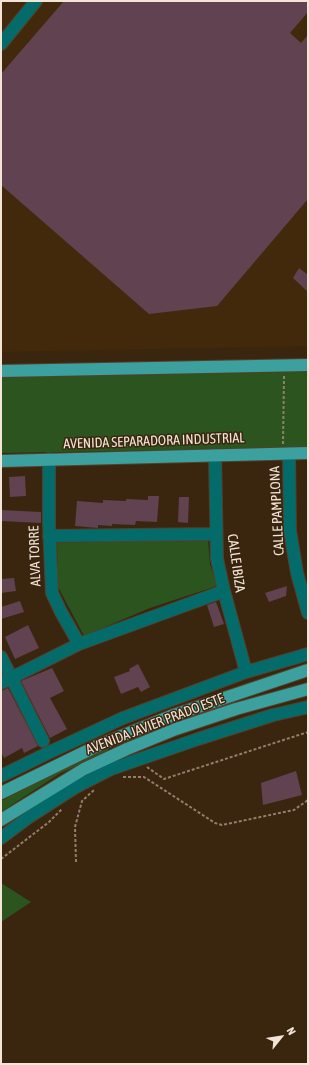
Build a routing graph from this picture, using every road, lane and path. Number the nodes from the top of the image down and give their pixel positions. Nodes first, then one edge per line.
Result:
1 (36, 1) edge
2 (1, 44) edge
3 (284, 365) junction
4 (308, 365) edge
5 (1, 371) edge
6 (286, 453) junction
7 (308, 453) edge
8 (215, 455) junction
9 (50, 459) junction
10 (1, 461) edge
11 (216, 534) junction
12 (49, 536) junction
13 (224, 591) junction
14 (308, 613) edge
15 (79, 644) junction
16 (308, 654) edge
17 (1, 656) edge
18 (308, 670) edge
19 (246, 672) junction
20 (6, 680) edge
21 (308, 689) edge
22 (308, 707) edge
23 (308, 732) edge
24 (43, 740) dead end
25 (141, 769) dead end
26 (128, 773) dead end
27 (1, 776) edge
28 (99, 786) dead end
29 (95, 787) dead end
30 (1, 793) edge
31 (84, 794) dead end
32 (308, 800) edge
33 (63, 808) dead end
34 (1, 820) edge
35 (1, 838) edge
36 (1, 859) edge
37 (76, 862) dead end

1 - 2 street
3 - 4 main road
3 - 5 main road
3 - 6 path
6 - 7 main road, AVENIDA SEPARADORA INDUSTRIAL
6 - 8 main road, AVENIDA SEPARADORA INDUSTRIAL
6 - 14 street, CALLE PAMPLONA
8 - 9 main road, AVENIDA SEPARADORA INDUSTRIAL
8 - 11 street, CALLE IBIZA
9 - 10 main road, AVENIDA SEPARADORA INDUSTRIAL
9 - 12 street, ALVA TORRE
11 - 12 street
11 - 13 street, CALLE IBIZA
12 - 15 street, ALVA TORRE
13 - 15 street
13 - 19 street, CALLE IBIZA
15 - 20 street
16 - 19 street
17 - 20 street
18 - 30 main road, AVENIDA JAVIER PRADO ESTE
19 - 27 street
20 - 24 street
21 - 34 main road, AVENIDA JAVIER PRADO ESTE
22 - 35 street
23 - 25 path
26 - 32 path
28 - 37 path
29 - 31 path
33 - 36 path

